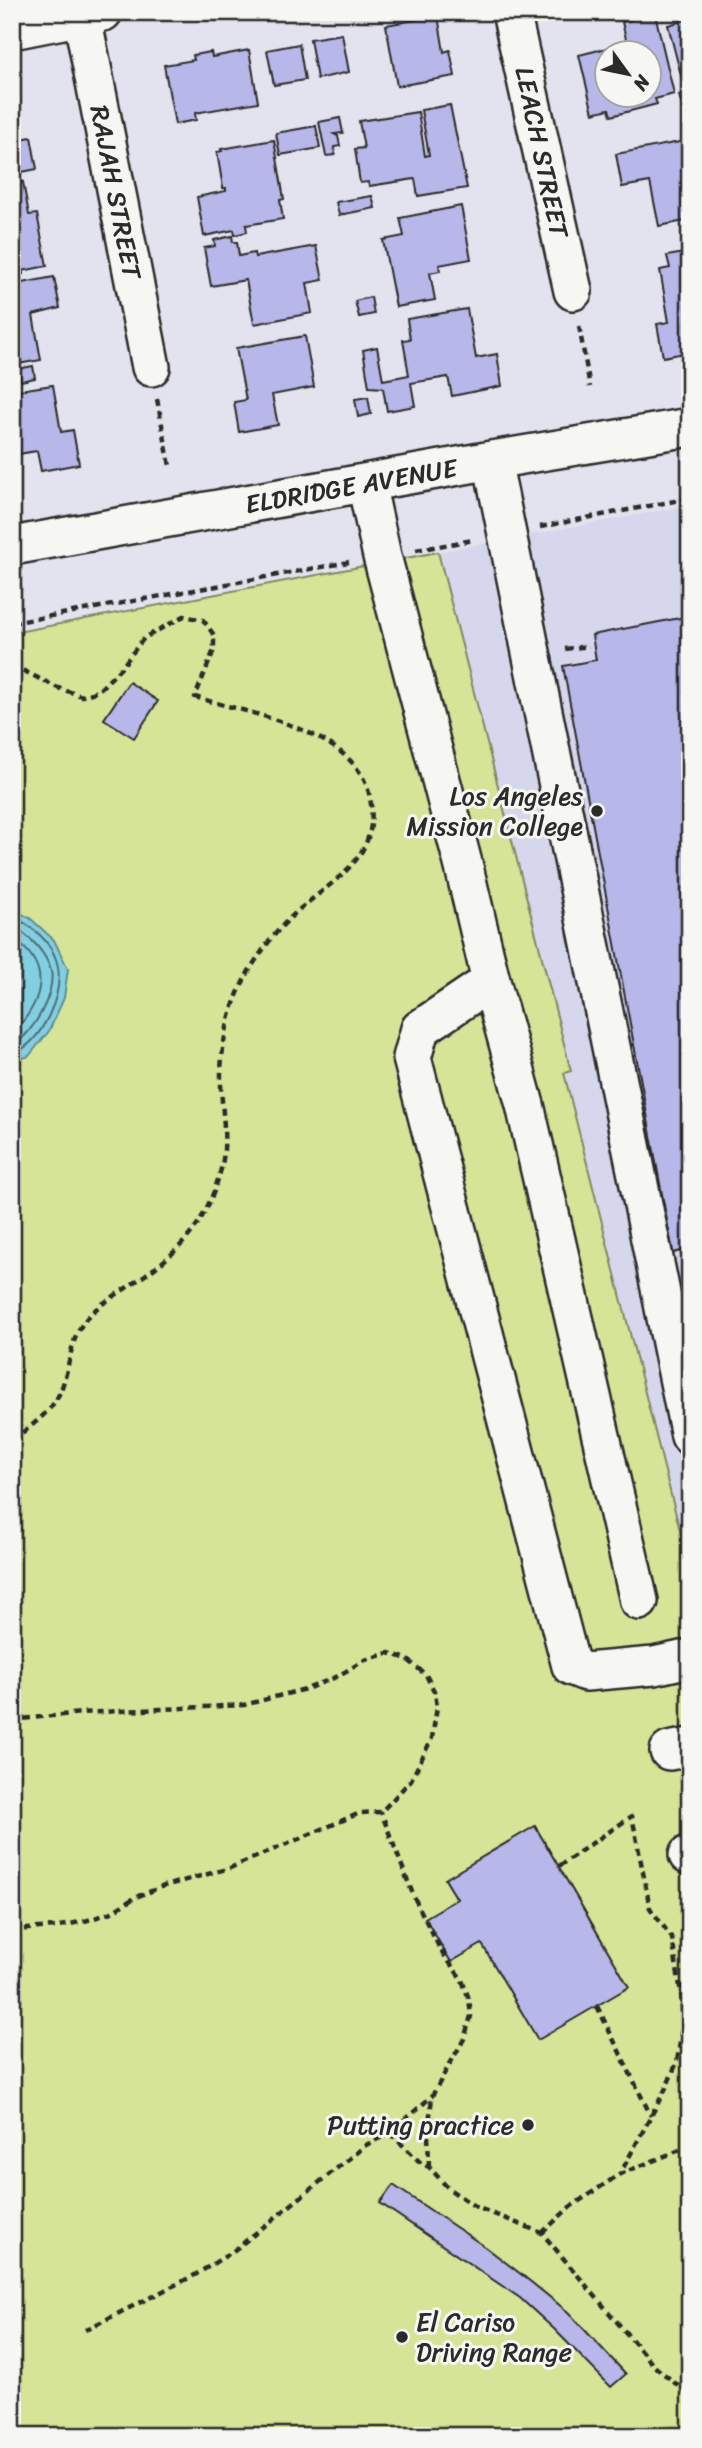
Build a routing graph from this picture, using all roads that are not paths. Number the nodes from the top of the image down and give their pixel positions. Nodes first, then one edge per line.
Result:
1 (511, 12) edge
2 (92, 14) edge
3 (12, 30) edge
4 (573, 291) road end
5 (151, 368) road end
6 (690, 427) edge
7 (492, 460) junction
8 (366, 483) junction
9 (12, 546) edge
10 (491, 981) junction
11 (690, 1436) edge
12 (639, 1601) dead end
13 (690, 1658) edge

1 - 4 street, LEACH STREET
2 - 3 street
2 - 5 street, RAJAH STREET
6 - 7 street, ELDRIDGE AVENUE
7 - 8 street, ELDRIDGE AVENUE
7 - 11 street
8 - 9 street, ELDRIDGE AVENUE
8 - 10 street
10 - 12 street
10 - 13 street

